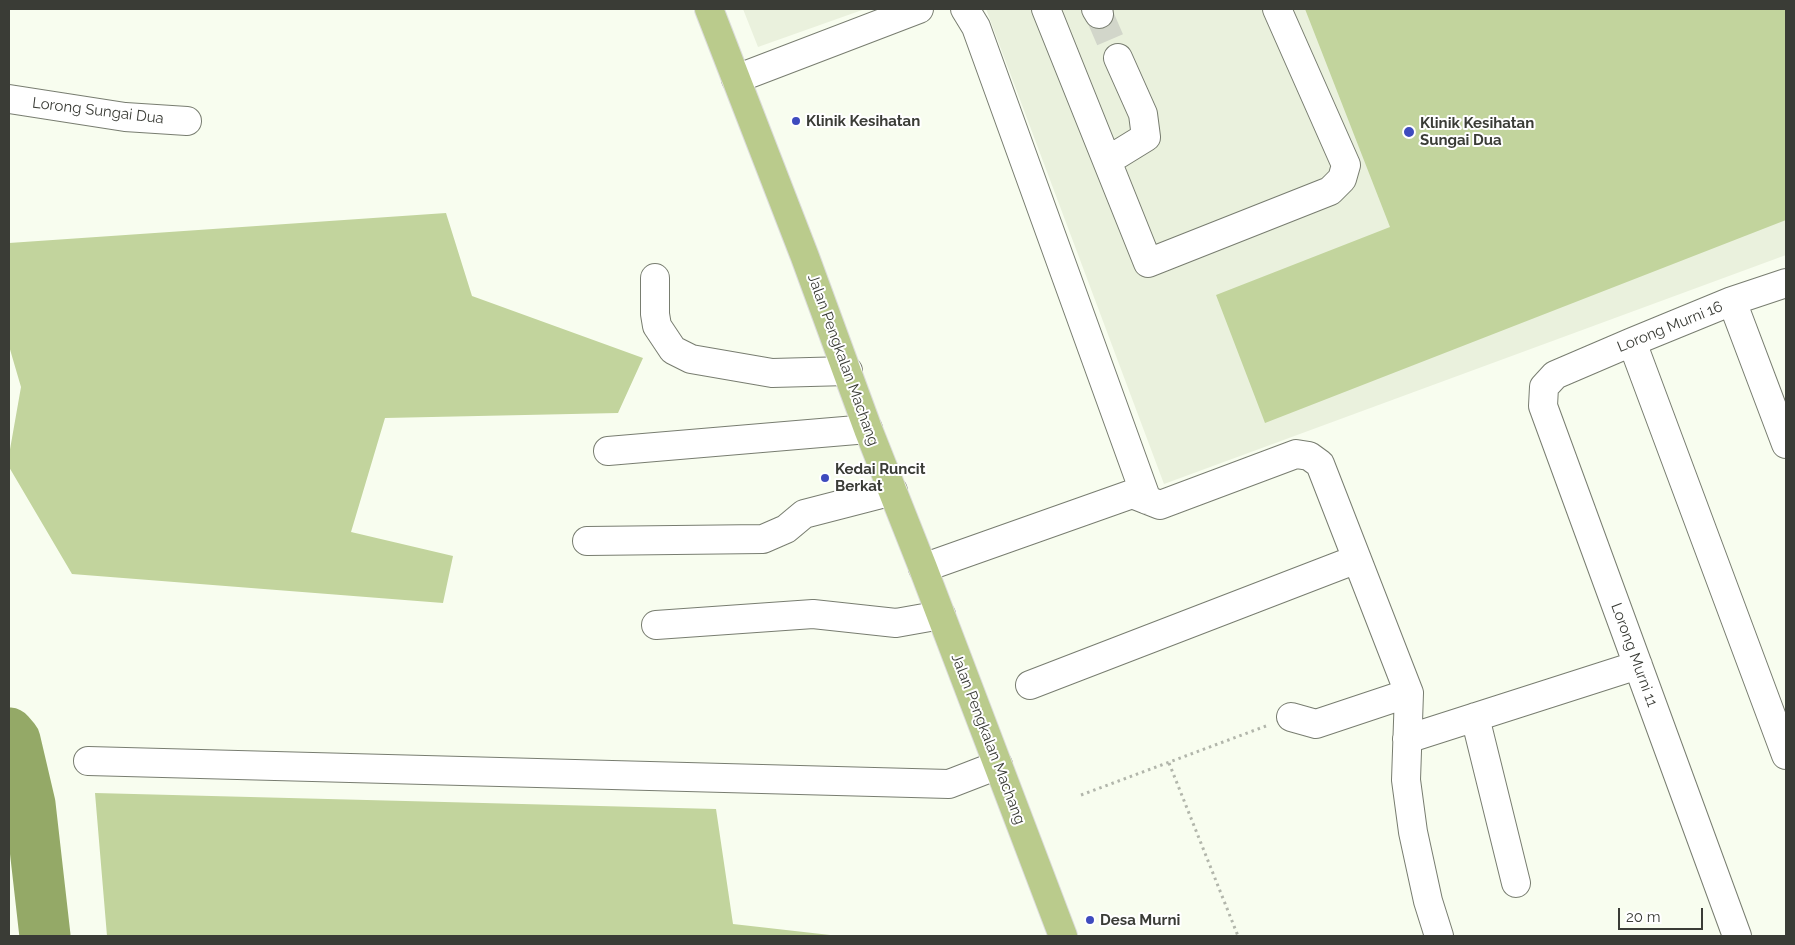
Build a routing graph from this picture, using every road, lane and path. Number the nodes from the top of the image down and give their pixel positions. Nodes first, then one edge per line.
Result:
1 (709, 9) edge
2 (919, 9) edge
3 (965, 9) edge
4 (1046, 9) edge
5 (1277, 9) edge
6 (1118, 58) tunnel mouth
7 (736, 79) junction
8 (9, 99) edge
9 (187, 121) dead end
10 (1107, 162) junction
11 (655, 278) dead end
12 (1786, 282) edge
13 (1732, 302) junction
14 (1632, 342) junction
15 (848, 371) junction
16 (1555, 376) joint
17 (1779, 403) edge
18 (868, 429) junction
19 (1786, 444) edge
20 (608, 451) dead end
21 (893, 491) junction
22 (1147, 500) junction
23 (587, 541) dead end
24 (1357, 559) junction
25 (923, 568) junction
26 (941, 615) junction
27 (656, 625) dead end
28 (1638, 665) junction
29 (1030, 685) dead end
30 (1409, 693) junction
31 (1291, 717) joint
32 (1475, 717) junction
33 (1407, 739) junction
34 (1786, 755) edge
35 (88, 761) dead end
36 (1169, 763) junction
37 (998, 765) junction
38 (1081, 795) dead end
39 (1516, 883) dead end
40 (1063, 936) edge
41 (1238, 936) edge
42 (1440, 936) edge
43 (1737, 936) edge

1 - 7 main road, Jalan Pengkalan Machang
2 - 7 street
3 - 22 street
4 - 10 street
5 - 10 street
6 - 10 street
7 - 15 main road, Jalan Pengkalan Machang
8 - 9 street, Lorong Sungai Dua
11 - 15 street
12 - 13 street, Lorong Murni 16
13 - 14 street, Lorong Murni 16
13 - 17 street
14 - 16 street, Lorong Murni 16
14 - 34 street
15 - 18 main road, Jalan Pengkalan Machang
16 - 28 street, Lorong Murni 11
17 - 19 street
18 - 20 street
18 - 21 main road, Jalan Pengkalan Machang
21 - 23 street
21 - 25 main road, Jalan Pengkalan Machang
22 - 24 street
22 - 25 street
24 - 29 street
24 - 30 street
25 - 26 main road, Jalan Pengkalan Machang
26 - 27 street
26 - 37 main road, Jalan Pengkalan Machang
28 - 32 street
28 - 43 street, Lorong Murni 11
30 - 31 street
30 - 33 street
31 - 36 path
32 - 33 street
32 - 39 street
33 - 42 street
35 - 37 street
36 - 38 path
36 - 41 path
37 - 40 main road, Jalan Pengkalan Machang

